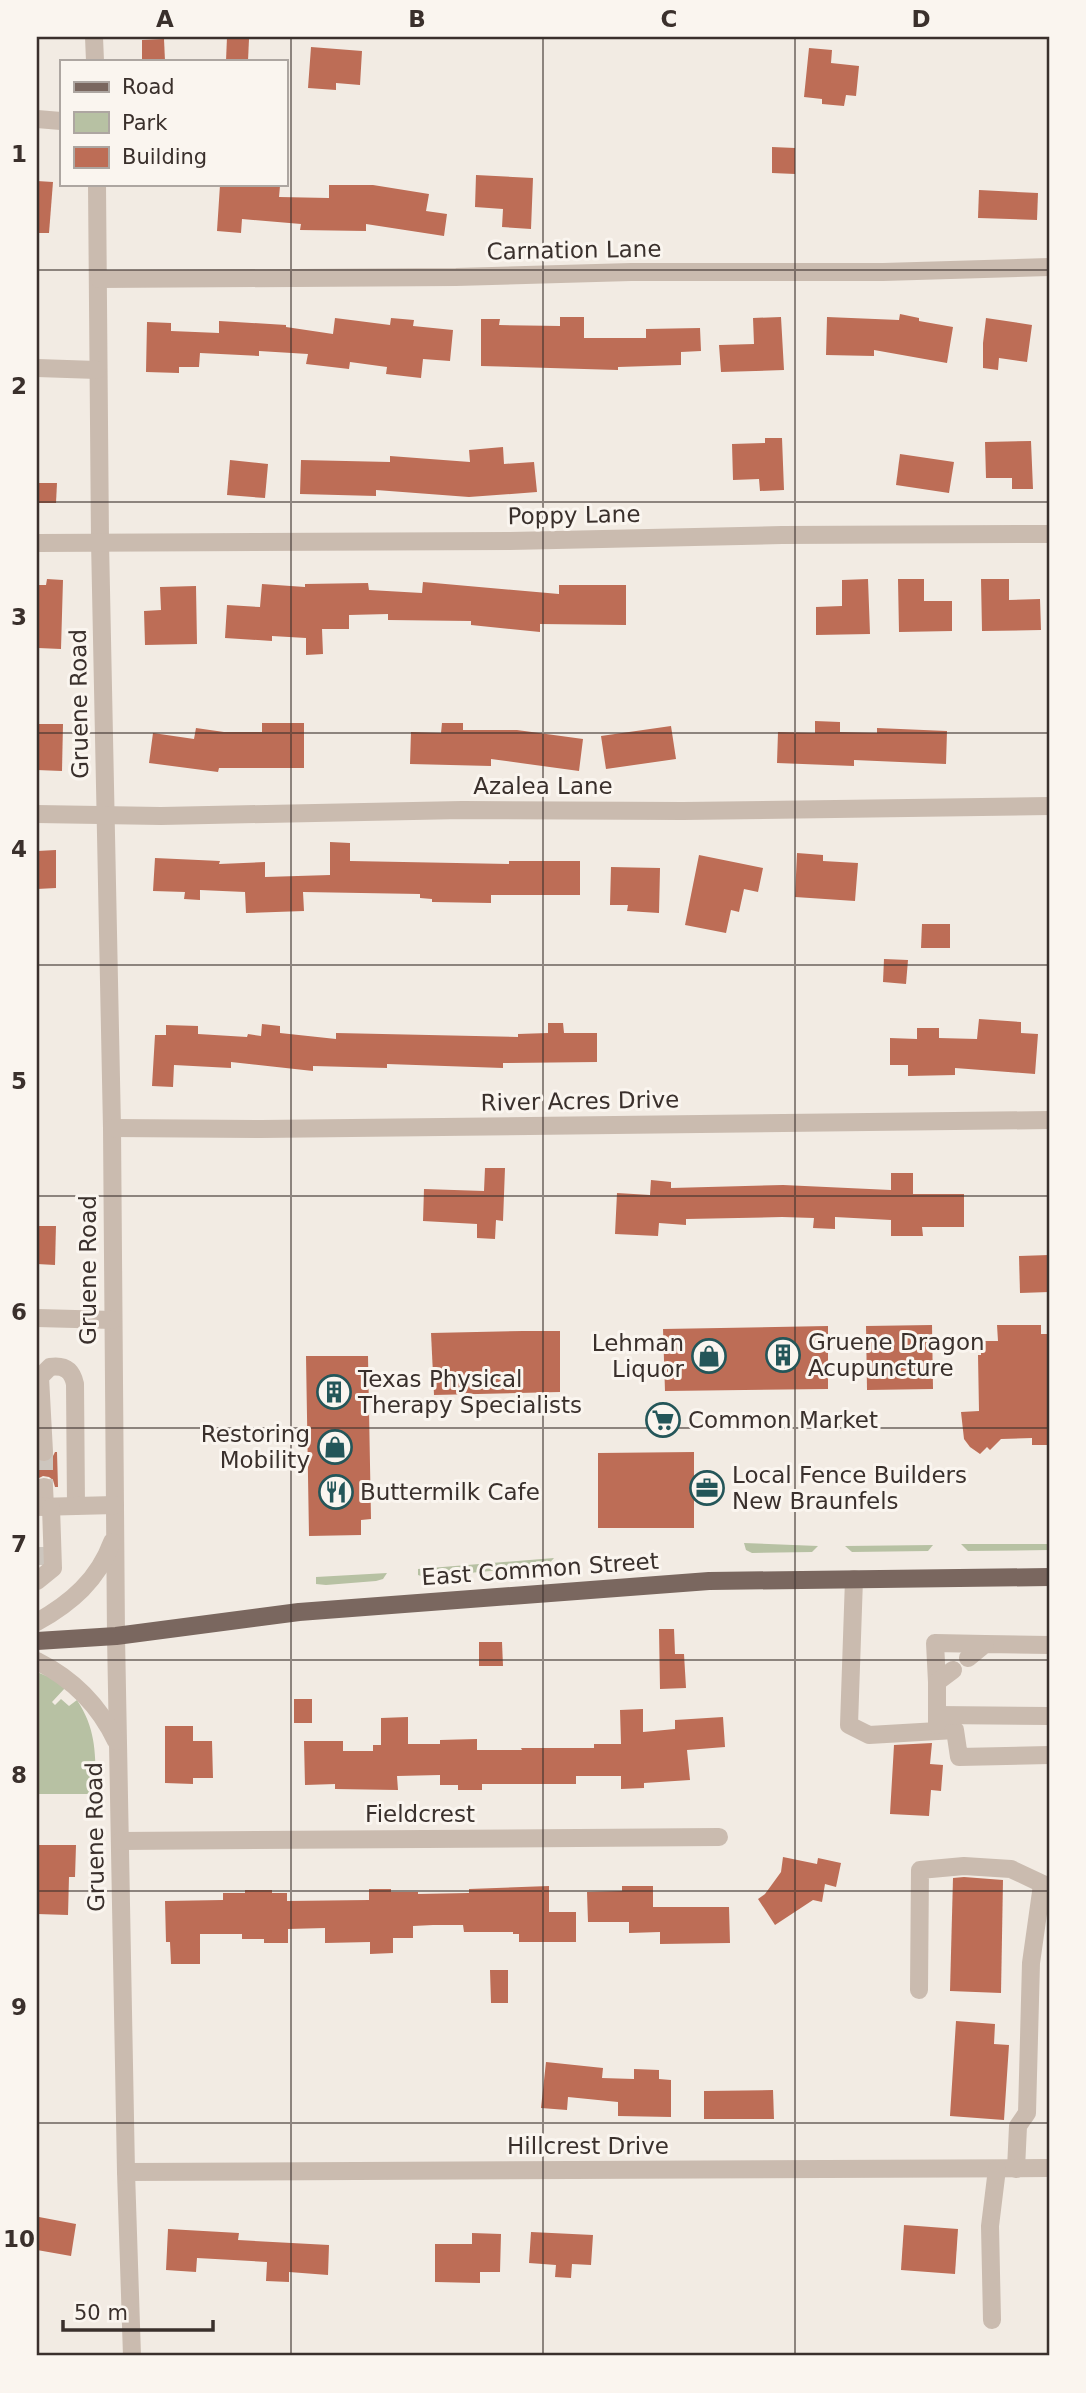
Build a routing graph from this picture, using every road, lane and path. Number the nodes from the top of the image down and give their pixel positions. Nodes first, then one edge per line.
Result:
1 (94, 37) edge
2 (95, 60) edge
3 (37, 119) edge
4 (60, 121) edge
5 (97, 186) edge
6 (1049, 267) edge
7 (99, 279) junction
8 (37, 368) edge
9 (97, 370) junction
10 (1049, 534) edge
11 (100, 541) junction
12 (37, 543) edge
13 (1049, 806) edge
14 (37, 814) edge
15 (106, 814) junction
16 (1049, 1120) edge
17 (112, 1128) junction
18 (37, 1318) edge
19 (113, 1320) junction
20 (44, 1452) dead end
21 (44, 1487) dead end
22 (76, 1506) junction
23 (115, 1506) junction
24 (44, 1507) edge
25 (115, 1532) junction
26 (43, 1547) dead end
27 (41, 1574) edge
28 (1049, 1577) edge
29 (854, 1579) junction
30 (37, 1622) edge
31 (116, 1636) junction
32 (37, 1641) edge
33 (985, 1644) junction
34 (1049, 1645) edge
35 (968, 1658) dead end
36 (37, 1661) edge
37 (953, 1670) dead end
38 (937, 1682) junction
39 (1049, 1716) edge
40 (937, 1723) junction
41 (118, 1745) junction
42 (1049, 1755) edge
43 (719, 1837) dead end
44 (120, 1841) junction
45 (1046, 1886) edge
46 (1049, 1976) edge
47 (1030, 1978) junction
48 (919, 1990) dead end
49 (1049, 2168) edge
50 (997, 2169) junction
51 (1016, 2169) junction
52 (126, 2172) junction
53 (992, 2320) dead end
54 (132, 2356) edge

1 - 2 street
3 - 4 street
5 - 7 street, Gruene Road
6 - 7 street, Carnation Lane
7 - 9 street, Gruene Road
8 - 9 street
9 - 11 street, Gruene Road
10 - 11 street, Poppy Lane
11 - 12 street, Poppy Lane
11 - 15 street, Gruene Road
13 - 15 street, Azalea Lane
14 - 15 street, Azalea Lane
15 - 17 street, Gruene Road
16 - 17 street, River Acres Drive
17 - 19 street, Gruene Road
18 - 19 street
19 - 23 street, Gruene Road
20 - 22 street
21 - 24 street
22 - 23 street
22 - 24 street
23 - 25 street, Gruene Road
24 - 26 street
24 - 27 street
25 - 30 street
25 - 31 street, Gruene Road
28 - 29 main road, East Common Street
29 - 31 main road, East Common Street
29 - 40 street
31 - 32 main road, East Common Street
31 - 41 street, Gruene Road
33 - 34 street
33 - 35 street
33 - 38 street
36 - 41 street
37 - 38 street
38 - 40 street
39 - 40 street
40 - 42 street
41 - 44 street, Gruene Road
43 - 44 street, Fieldcrest
44 - 52 street, Gruene Road
45 - 47 street
45 - 48 street
46 - 47 street
47 - 51 street
49 - 51 street, Hillcrest Drive
50 - 51 street, Hillcrest Drive
50 - 52 street, Hillcrest Drive
50 - 53 street
52 - 54 street, Gruene Road

